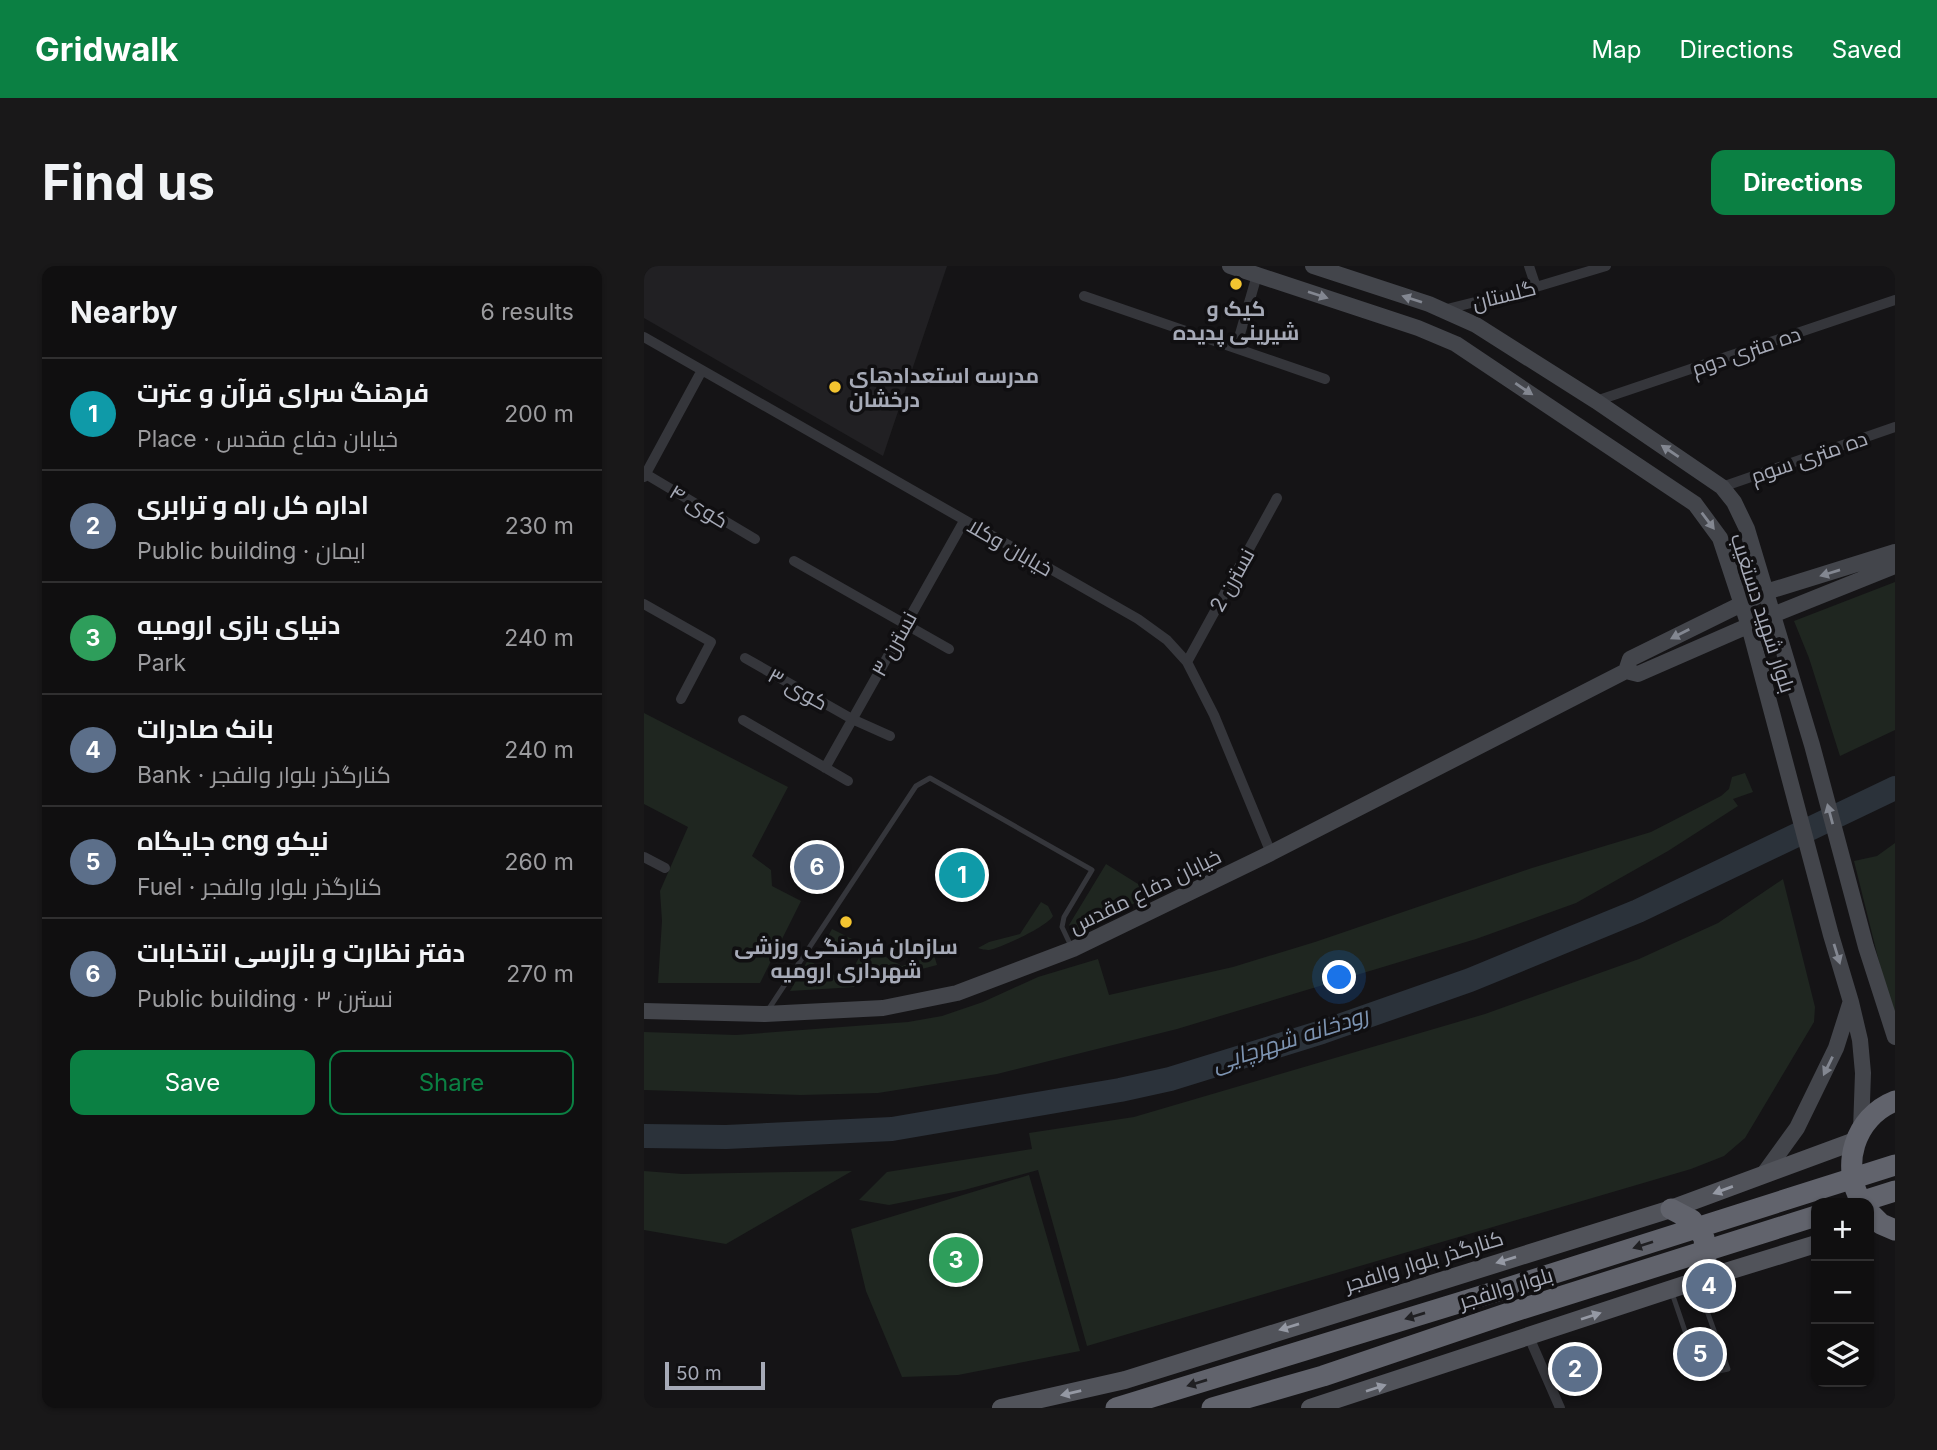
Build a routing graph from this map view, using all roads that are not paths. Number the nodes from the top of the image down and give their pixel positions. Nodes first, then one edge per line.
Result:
1 (1230, 266) edge
2 (1313, 266) edge
3 (1529, 266) edge
4 (1606, 266) edge
5 (1257, 275) junction
6 (1535, 288) junction
7 (1084, 296) dead end
8 (1895, 300) edge
9 (1443, 310) junction
10 (644, 337) edge
11 (1237, 348) junction
12 (701, 372) junction
13 (1325, 379) dead end
14 (1596, 401) junction
15 (1895, 427) edge
16 (645, 475) edge
17 (1723, 486) junction
18 (1277, 498) dead end
19 (964, 521) junction
20 (755, 539) dead end
21 (1895, 552) edge
22 (794, 561) dead end
23 (1895, 566) edge
24 (1766, 592) junction
25 (1741, 603) junction
26 (644, 604) edge
27 (1773, 615) junction
28 (905, 625) junction
29 (1749, 626) junction
30 (950, 649) dead end
31 (745, 658) dead end
32 (1187, 662) junction
33 (1626, 671) junction
34 (681, 699) dead end
35 (852, 719) junction
36 (743, 720) dead end
37 (890, 736) dead end
38 (825, 768) junction
39 (848, 781) dead end
40 (1271, 853) junction
41 (644, 857) edge
42 (665, 868) dead end
43 (1073, 949) junction
44 (1851, 1002) junction
45 (644, 1011) edge
46 (765, 1014) junction
47 (1895, 1037) edge
48 (1895, 1101) edge
49 (1858, 1135) junction
50 (1895, 1165) edge
51 (1763, 1175) junction
52 (1895, 1191) edge
53 (1858, 1198) edge
54 (1874, 1198) edge
55 (1671, 1209) junction
56 (1811, 1218) edge
57 (1811, 1246) edge
58 (1696, 1281) junction
59 (1671, 1290) junction
60 (1529, 1337) junction
61 (1001, 1408) edge
62 (1116, 1408) edge
63 (1212, 1408) edge
64 (1310, 1408) edge
65 (1560, 1408) edge

1 - 5 main road, بلوار شهید دستغیب
9 -> 2 main road, بلوار شهید دستغیب
3 - 6 street
4 - 6 street, گلستان
5 - 11 street
5 -> 25 main road, بلوار شهید دستغیب
6 - 9 street, گلستان
7 - 11 street
8 - 14 street, ده متری دوم
9 - 14 main road, بلوار شهید دستغیب
10 - 12 street, خیابان وکلا
11 - 13 street
12 - 16 street
12 - 19 street, خیابان وکلا
17 -> 14 main road, بلوار شهید دستغیب
15 - 17 street, ده متری سوم
16 - 20 street, کوی ۴
17 - 24 main road, بلوار شهید دستغیب
18 - 32 street, نسترن 2
19 - 28 street, نسترن ۳
19 - 32 street, خیابان وکلا
21 -> 24 main road, خیابان دفاع مقدس
22 - 28 street
23 - 27 main road, خیابان دفاع مقدس
24 - 25 main road, خیابان دفاع مقدس
24 - 27 main road, بلوار شهید دستغیب
25 - 29 main road, بلوار شهید دستغیب
25 -> 33 main road, خیابان دفاع مقدس
26 - 34 street
27 - 29 main road, خیابان دفاع مقدس
47 -> 27 main road, بلوار شهید دستغیب
28 - 30 street
28 - 35 street, نسترن ۳
29 - 33 main road, خیابان دفاع مقدس
29 -> 44 main road, بلوار شهید دستغیب
31 - 35 street, کوی ۳
32 - 40 street, خیابان وکلا
33 - 40 main road, خیابان دفاع مقدس
35 - 37 street
35 - 38 street, نسترن ۳
36 - 38 street
38 - 39 street
40 - 43 main road, خیابان دفاع مقدس
41 - 42 street
43 - 46 main road, خیابان دفاع مقدس
43 - 46 lane
44 - 49 main road, بلوار شهید دستغیب
44 -> 51 main road
45 - 46 main road, خیابان دفاع مقدس
48 - 49 highway
49 - 51 main road, کنارگذر بلوار والفجر
49 - 53 highway
50 -> 62 highway, بلوار والفجر
51 -> 55 main road, کنارگذر بلوار والفجر
52 - 54 highway
55 - 58 highway
55 -> 61 main road, کنارگذر بلوار والفجر
56 - 63 highway, بلوار والفجر
57 - 58 main road
58 - 59 main road
58 - 59 lane
60 -> 59 main road
64 -> 60 main road
60 - 65 street

